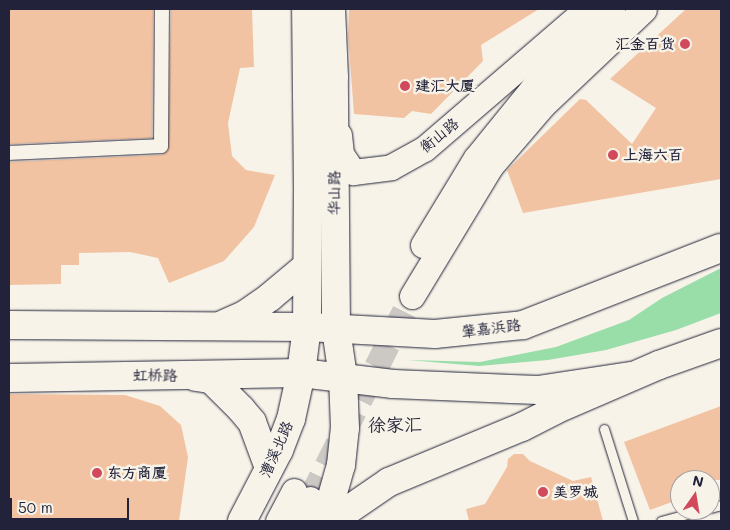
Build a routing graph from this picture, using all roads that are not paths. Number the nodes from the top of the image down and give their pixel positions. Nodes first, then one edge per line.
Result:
1 (162, 9) edge
2 (306, 9) edge
3 (331, 9) edge
4 (587, 9) edge
5 (612, 9) edge
6 (644, 9) edge
7 (334, 77) junction
8 (9, 154) edge
9 (721, 248) edge
10 (307, 266) junction
11 (9, 325) edge
12 (223, 325) junction
13 (307, 327) junction
14 (336, 328) junction
15 (721, 343) edge
16 (301, 374) junction
17 (187, 376) junction
18 (632, 376) junction
19 (343, 377) junction
20 (9, 378) edge
21 (604, 429) dead end
22 (269, 468) junction
23 (310, 504) edge
24 (242, 521) edge
25 (278, 521) edge
26 (298, 521) edge
27 (332, 521) edge
28 (633, 521) edge

1 - 8 street
2 - 10 main road, 华山路
3 - 7 main road, 华山路
4 - 7 main road, 衡山路
5 - 6 main road
7 - 14 main road, 华山路
9 - 14 main road, 肇嘉浜路
10 - 12 main road
10 - 13 main road, 华山路
11 - 12 main road
12 - 13 main road
13 - 14 main road, 肇嘉浜路
13 - 16 main road, 华山路
14 - 19 main road, 华山路
15 - 18 main road
16 - 17 main road, 虹桥路
16 - 19 main road
16 - 22 main road, 漕溪北路
17 - 20 main road, 虹桥路
17 - 22 main road
18 - 19 main road
18 - 27 main road
19 - 23 main road
21 - 28 lane
22 - 24 main road, 漕溪北路
23 - 25 main road
23 - 26 main road

